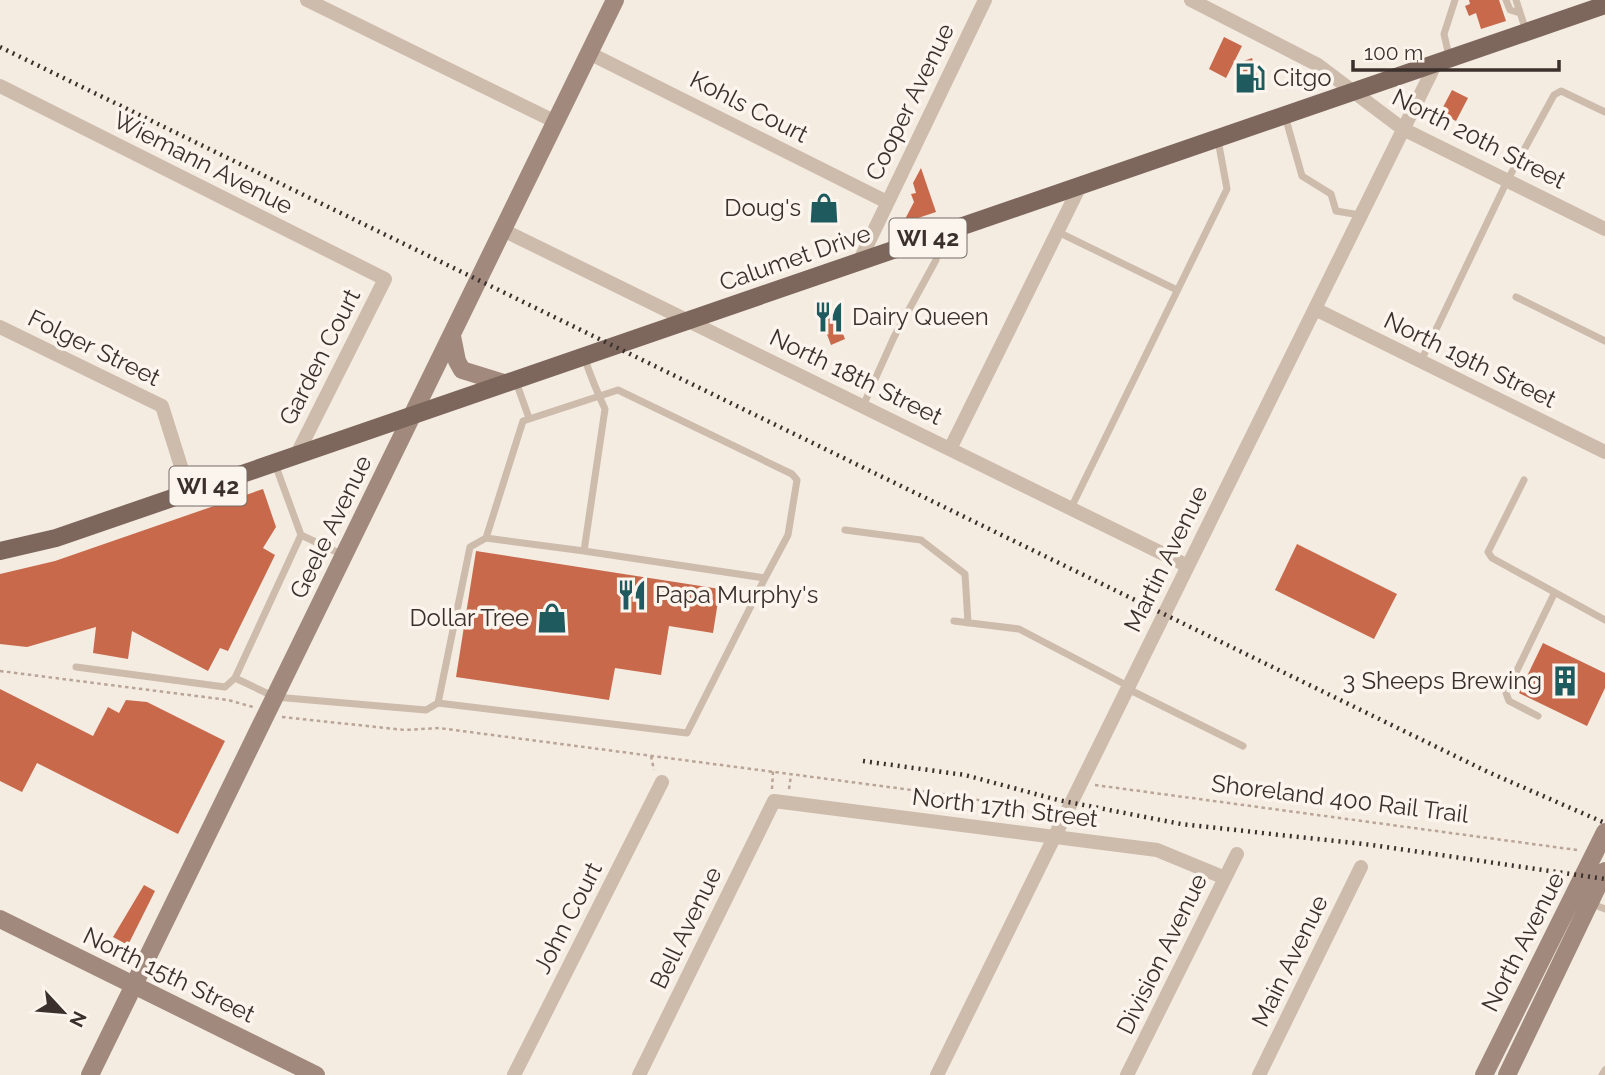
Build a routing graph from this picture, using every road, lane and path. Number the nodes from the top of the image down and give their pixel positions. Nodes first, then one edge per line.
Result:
1 (307, 0) edge
2 (615, 0) edge
3 (985, 0) edge
4 (1191, 0) edge
5 (1455, 0) edge
6 (1506, 0) edge
7 (1516, 0) edge
8 (1605, 5) edge
9 (1520, 13) junction
10 (1527, 32) junction
11 (589, 53) junction
12 (1443, 61) junction
13 (0, 86) edge
14 (1352, 92) junction
15 (1605, 112) edge
16 (1285, 116) junction
17 (556, 122) junction
18 (1403, 130) junction
19 (1218, 138) junction
20 (1507, 181) junction
21 (1080, 186) junction
22 (887, 202) junction
23 (1361, 215) junction
24 (1605, 229) edge
25 (503, 230) junction
26 (1058, 232) junction
27 (939, 234) junction
28 (859, 262) junction
29 (385, 279) joint
30 (1177, 290) junction
31 (1516, 297) dead end
32 (1315, 309) junction
33 (690, 320) junction
34 (0, 327) edge
35 (452, 335) junction
36 (1605, 341) edge
37 (584, 356) junction
38 (1421, 361) junction
39 (510, 381) junction
40 (598, 394) junction
41 (863, 405) junction
42 (414, 415) junction
43 (529, 418) junction
44 (950, 449) junction
45 (1605, 452) edge
46 (296, 456) junction
47 (275, 463) junction
48 (1524, 480) dead end
49 (189, 492) junction
50 (1071, 508) junction
51 (845, 530) dead end
52 (301, 535) junction
53 (486, 538) junction
54 (0, 551) edge
55 (583, 551) junction
56 (345, 556) junction
57 (1188, 566) junction
58 (765, 578) junction
59 (1554, 594) junction
60 (1605, 620) edge
61 (954, 621) dead end
62 (968, 622) junction
63 (76, 667) dead end
64 (0, 671) edge
65 (235, 678) junction
66 (1128, 687) junction
67 (438, 703) junction
68 (272, 704) junction
69 (1538, 716) dead end
70 (1243, 746) dead end
71 (773, 771) junction
72 (662, 782) dead end
73 (1097, 786) dead end
74 (774, 801) junction
75 (1054, 818) dead end
76 (1605, 832) edge
77 (1055, 837) junction
78 (1577, 850) dead end
79 (1237, 854) dead end
80 (1362, 867) dead end
81 (1605, 871) edge
82 (1225, 878) junction
83 (1590, 902) edge
84 (0, 919) edge
85 (134, 984) junction
86 (1510, 1023) junction
87 (1528, 1032) junction
88 (1605, 1070) edge
89 (89, 1075) edge
90 (316, 1075) edge
91 (514, 1075) edge
92 (639, 1075) edge
93 (937, 1075) edge
94 (1127, 1075) edge
95 (1259, 1075) edge
96 (1484, 1075) edge
97 (1507, 1075) edge
98 (1602, 1075) edge

1 - 17 street
2 - 11 street, Geele Avenue
3 - 22 street, Cooper Avenue
4 - 14 street, North 20th Street
5 - 12 lane
6 - 9 lane
7 - 9 lane
8 - 10 main road, Calumet Drive / WI 42
9 - 10 lane
10 - 12 main road, Calumet Drive / WI 42
11 - 17 street, Geele Avenue
11 - 22 street, Kohls Court
12 - 14 main road, Calumet Drive / WI 42
12 - 18 street, Martin Avenue
13 - 29 street, Wiemann Avenue
14 - 16 main road, Calumet Drive / WI 42
14 - 18 street, North 20th Street
15 - 20 lane
16 - 19 main road, Calumet Drive / WI 42
16 - 23 lane
17 - 25 street, Geele Avenue
18 - 20 street, North 20th Street
18 - 23 street, Martin Avenue
19 - 21 main road, Calumet Drive / WI 42
19 - 30 lane
20 - 24 street, North 20th Street
20 - 38 lane
21 - 26 street
21 - 27 main road, Calumet Drive / WI 42
22 - 28 street, Cooper Avenue
23 - 32 street, Martin Avenue
25 - 33 street, North 18th Street
25 - 35 street, Geele Avenue
26 - 30 lane
26 - 44 street
27 - 28 main road, Calumet Drive / WI 42
27 - 41 lane
28 - 33 main road, Calumet Drive / WI 42
29 - 46 street, Garden Court
30 - 50 lane
31 - 36 lane
32 - 38 street, North 19th Street
32 - 57 street, Martin Avenue
33 - 37 main road, Calumet Drive / WI 42
33 - 41 street, North 18th Street
34 - 49 street, Folger Street
35 - 39 street
35 - 42 street, Geele Avenue
37 - 39 main road, Calumet Drive / WI 42
37 - 40 lane
38 - 45 street, North 19th Street
39 - 42 main road, Calumet Drive / WI 42
39 - 43 lane
40 - 43 lane
40 - 55 lane
40 - 58 lane
41 - 44 street, North 18th Street
42 - 46 main road, Calumet Drive / WI 42
42 - 56 street, Geele Avenue
43 - 53 lane
44 - 50 street, North 18th Street
46 - 47 main road, Calumet Drive / WI 42
47 - 49 main road, Calumet Drive / WI 42
47 - 52 lane
48 - 59 lane
49 - 54 main road, Calumet Drive / WI 42
50 - 57 street, North 18th Street
51 - 62 lane
52 - 56 lane
52 - 65 lane
53 - 55 lane
53 - 67 lane
55 - 58 lane
56 - 68 street, Geele Avenue
57 - 66 street, Martin Avenue
58 - 67 lane
59 - 60 lane
59 - 69 lane
61 - 62 lane
62 - 66 lane
63 - 65 lane
64 - 68 path
65 - 68 lane
66 - 70 lane
66 - 77 street, Martin Avenue
67 - 68 lane
68 - 71 path
68 - 85 street, Geele Avenue
71 - 74 path
71 - 75 path
72 - 91 street, John Court
73 - 78 path, Shoreland 400 Rail Trail
74 - 77 street, North 17th Street
74 - 92 street, Bell Avenue
76 - 83 street, North Avenue
77 - 82 street, North 17th Street
77 - 93 street, Martin Avenue
79 - 82 street, Division Avenue
80 - 95 street, Main Avenue
81 - 83 street, North Avenue
82 - 94 street, Division Avenue
83 - 86 street, North Avenue
83 - 87 street, North Avenue
84 - 85 street, North 15th Street
85 - 89 street, Geele Avenue
85 - 90 street, North 15th Street
86 - 87 lane
86 - 96 street, North Avenue
87 - 97 street, North Avenue
88 - 98 lane

